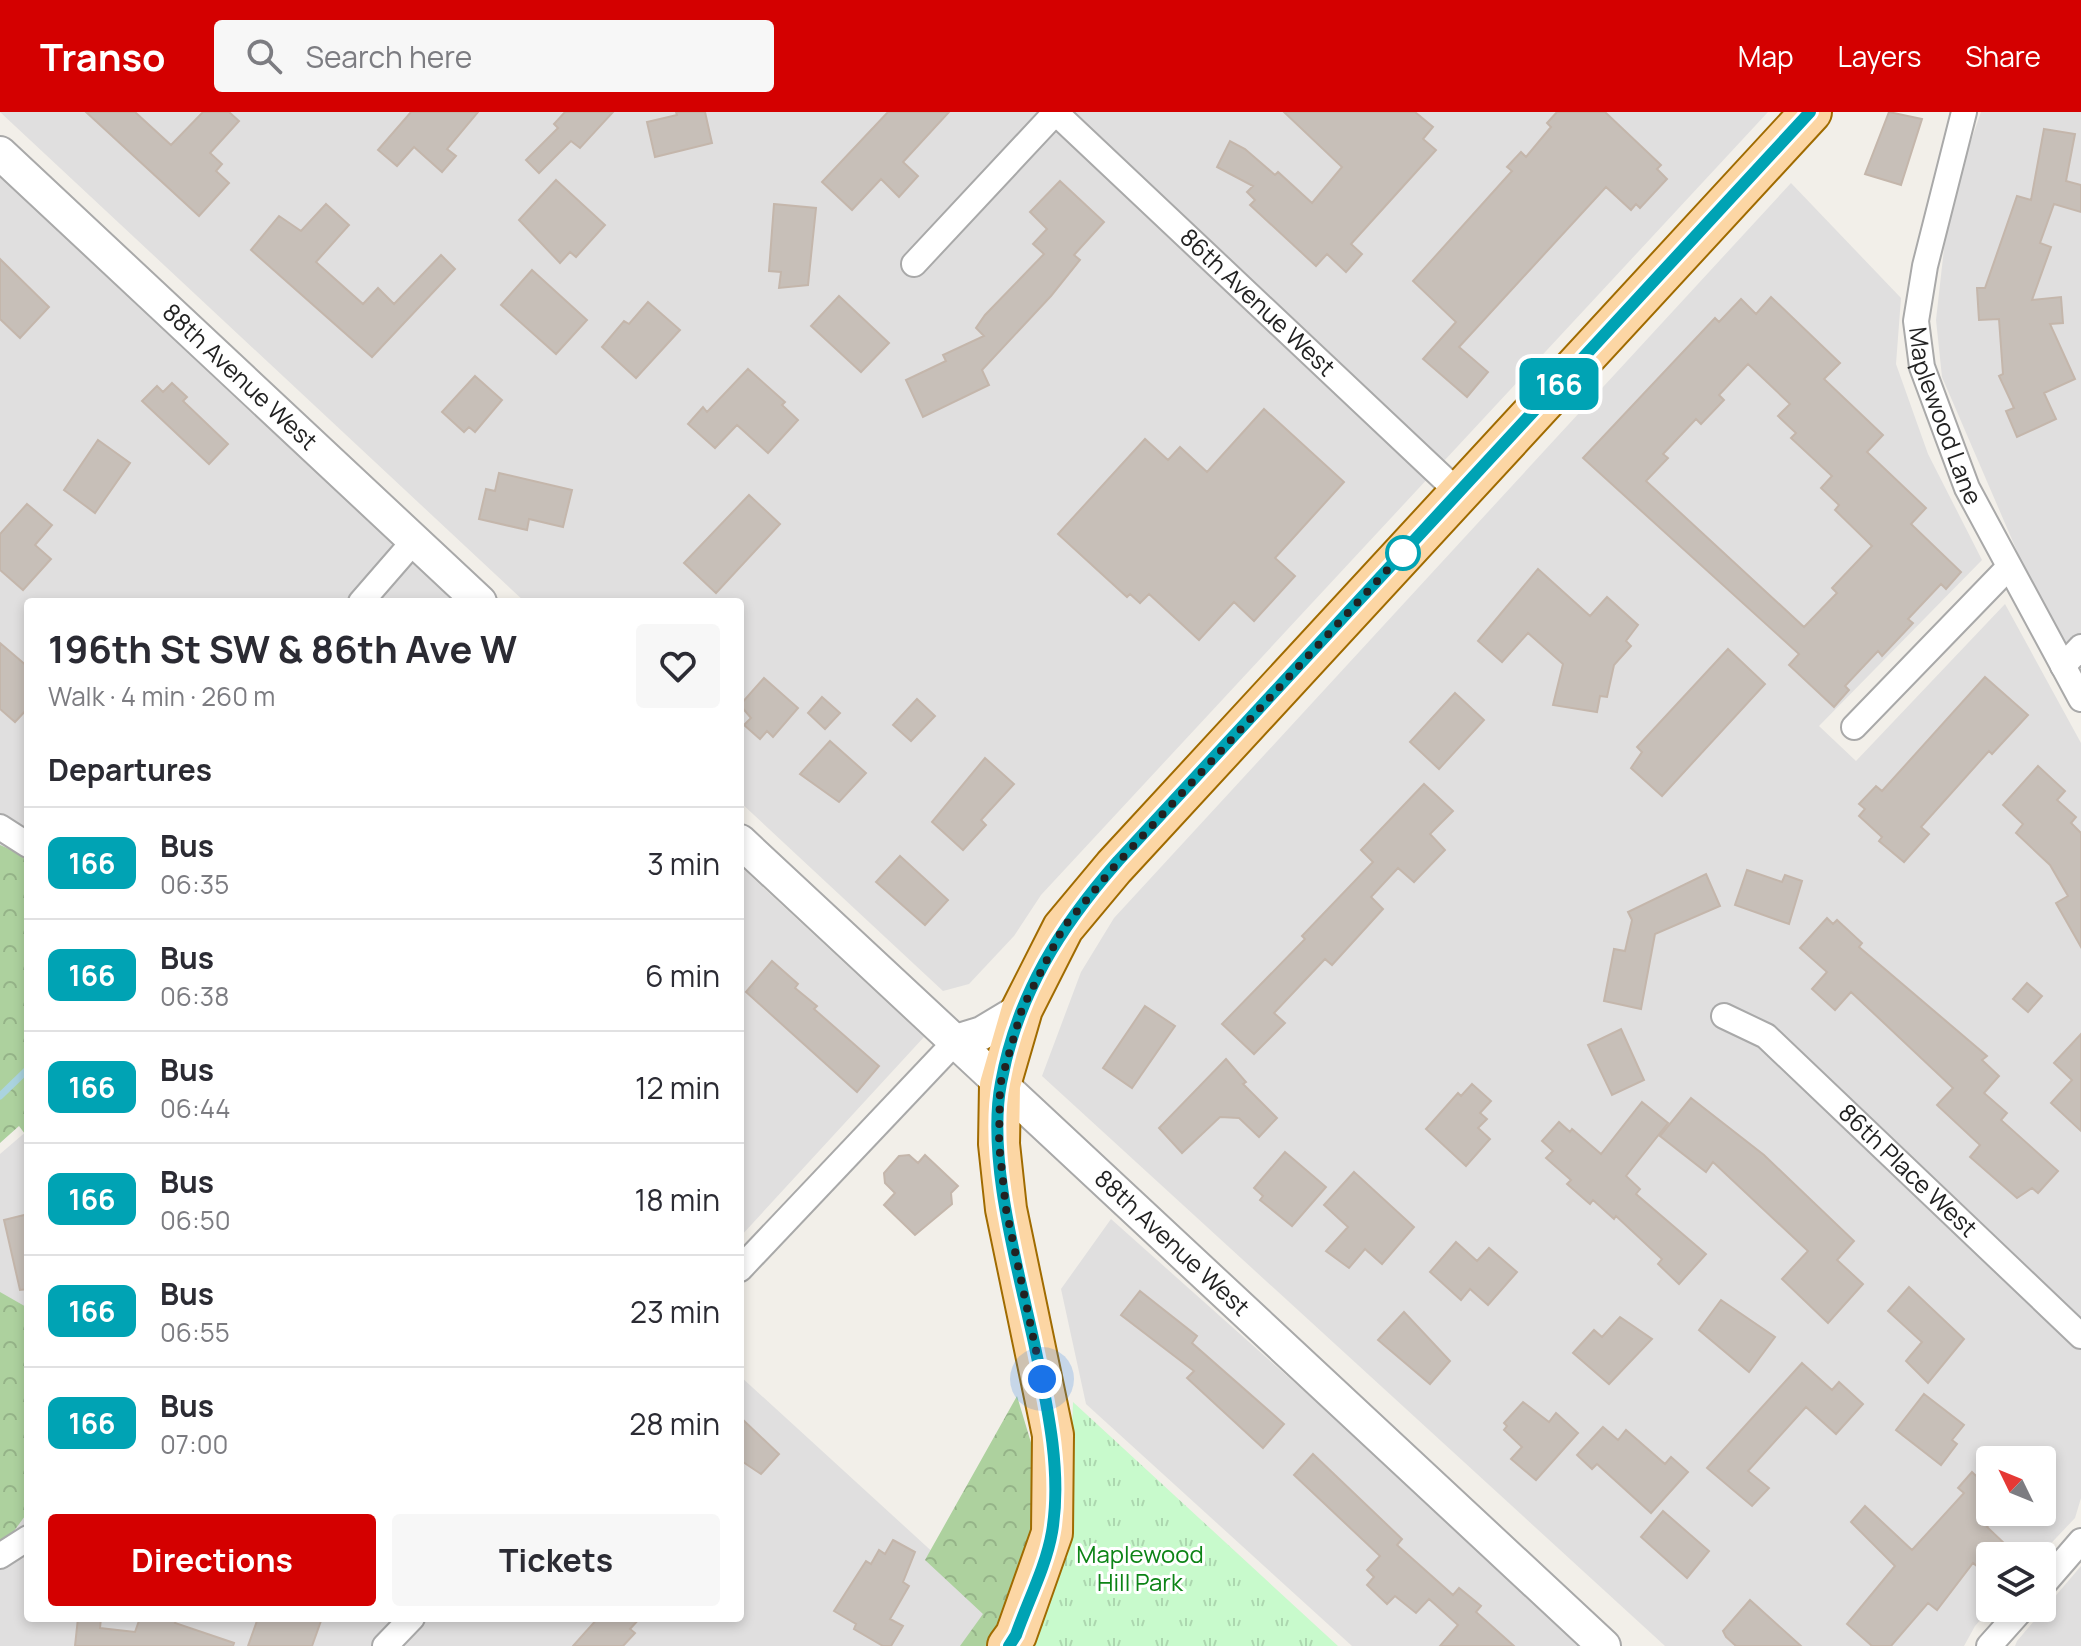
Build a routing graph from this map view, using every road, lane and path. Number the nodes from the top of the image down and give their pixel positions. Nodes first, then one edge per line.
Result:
1 (1055, 112) edge
2 (1811, 112) edge
3 (1964, 112) edge
4 (0, 153) edge
5 (914, 264) dead end
6 (1459, 493) junction
7 (414, 541) junction
8 (2008, 568) junction
9 (364, 598) edge
10 (476, 598) edge
11 (2081, 647) edge
12 (2063, 666) junction
13 (2081, 699) edge
14 (1854, 727) dead end
15 (0, 827) edge
16 (24, 842) edge
17 (744, 845) edge
18 (1022, 1009) junction
19 (1724, 1016) dead end
20 (956, 1041) junction
21 (1000, 1085) junction
22 (744, 1265) edge
23 (2081, 1336) edge
24 (24, 1541) edge
25 (2081, 1541) edge
26 (0, 1556) edge
27 (2056, 1570) edge
28 (406, 1622) edge
29 (2010, 1622) edge
30 (385, 1646) edge
31 (1008, 1646) edge
32 (1604, 1646) edge
33 (1989, 1646) edge

1 - 5 street
1 - 6 street, 86th Avenue West
2 - 6 main road
3 - 8 street, Maplewood Lane
4 - 7 street, 88th Avenue West
6 - 18 main road
7 - 9 street
7 - 10 street, 88th Avenue West
8 - 12 street, Maplewood Lane
8 - 14 street
11 - 12 street
12 - 13 street, Maplewood Lane
15 - 16 street
17 - 20 street, 88th Avenue West
18 - 20 street
18 - 21 main road
19 - 23 street, 86th Place West
20 - 21 street, 88th Avenue West
20 - 22 street
21 - 31 main road
21 - 32 street, 88th Avenue West
24 - 26 street
25 - 27 street
28 - 30 street
29 - 33 street

